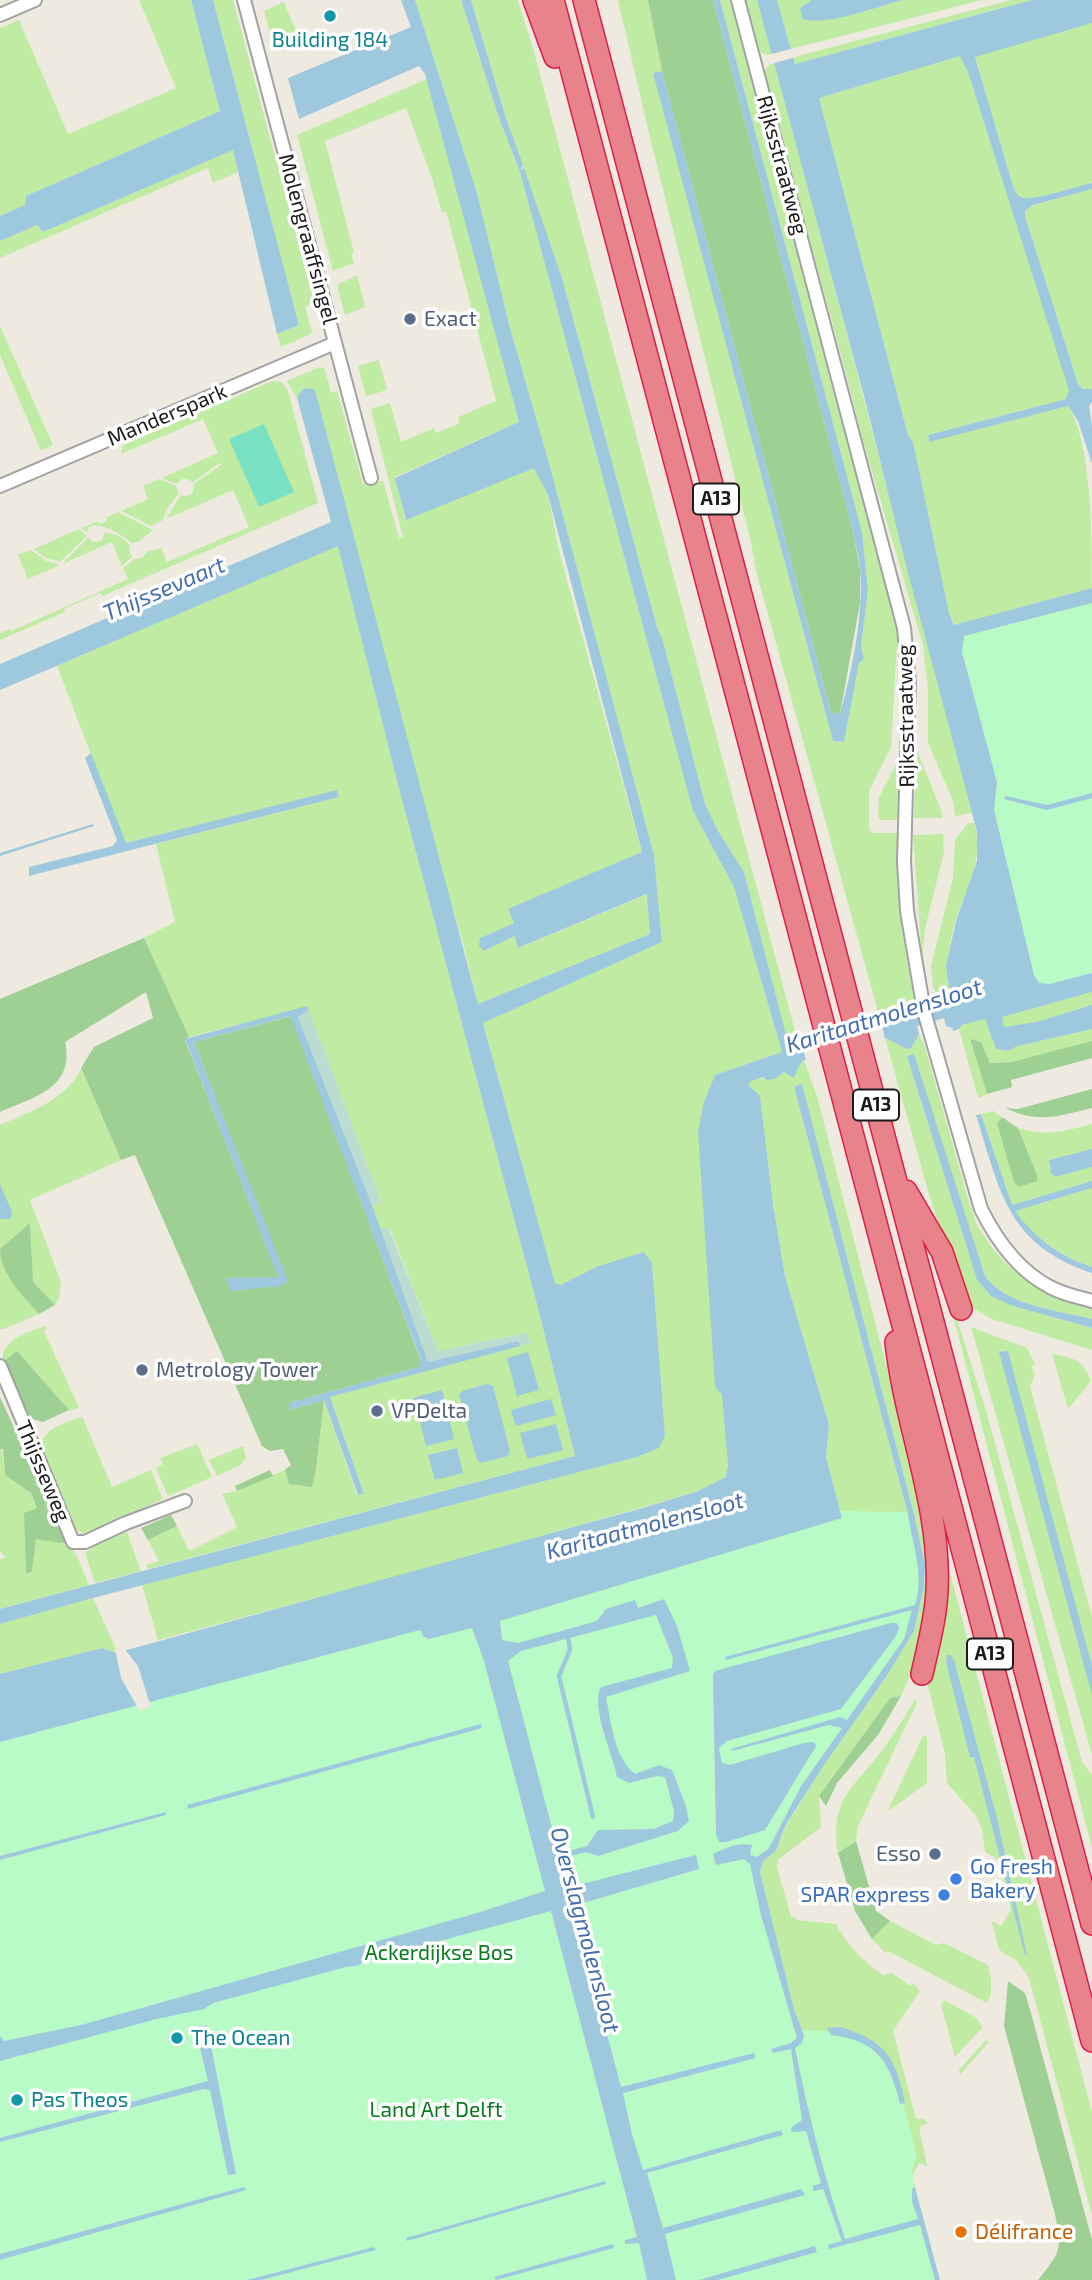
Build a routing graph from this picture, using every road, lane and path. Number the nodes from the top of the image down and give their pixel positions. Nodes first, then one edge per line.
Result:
1 (35, 0) edge
2 (244, 0) edge
3 (534, 0) edge
4 (553, 0) edge
5 (584, 0) edge
6 (590, 0) edge
7 (738, 0) edge
8 (0, 15) edge
9 (592, 29) junction
10 (595, 162) junction
11 (335, 343) junction
12 (370, 478) dead end
13 (0, 486) edge
14 (892, 1166) junction
15 (887, 1267) junction
16 (1092, 1301) edge
17 (961, 1309) dead end
18 (0, 1366) edge
19 (185, 1501) dead end
20 (922, 1674) dead end
21 (1092, 1924) edge
22 (1092, 2042) edge

1 - 8 street
2 - 11 street, Molengraaffsingel
3 - 10 highway, A13
4 - 10 highway, A13
5 - 9 highway, A13
6 - 9 highway, A13
7 - 16 street, Rijksstraatweg
9 - 14 highway, A13
10 - 15 highway, A13
11 - 12 street, Molengraaffsingel
11 - 13 street, Manderspark
14 - 17 highway, A13
14 - 21 highway, A13
15 - 20 highway, A13
15 - 22 highway, A13
18 - 19 street, Thijsseweg

